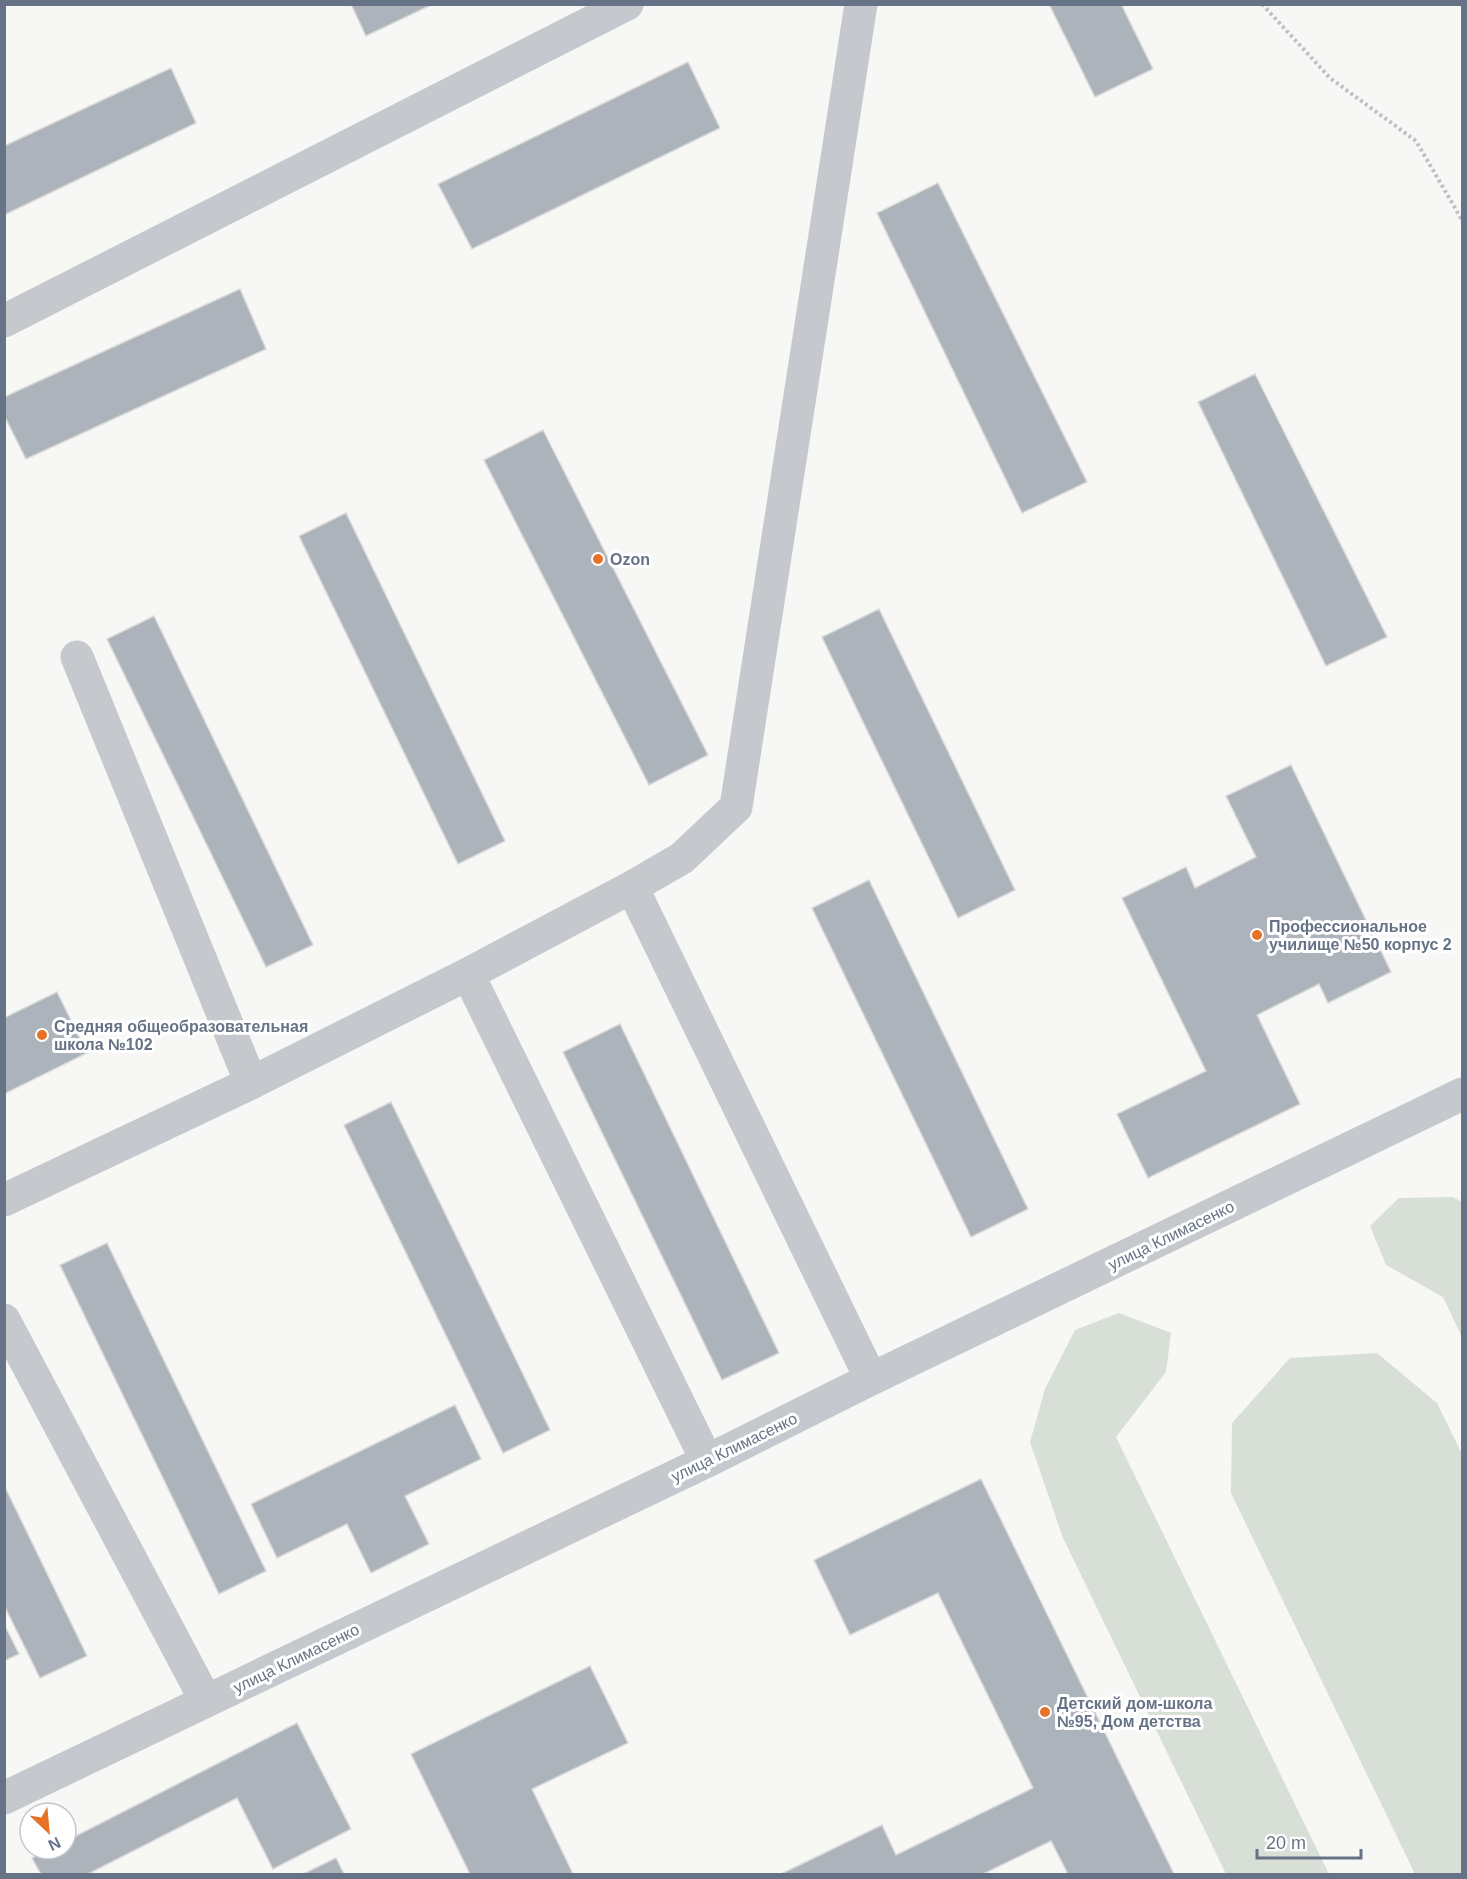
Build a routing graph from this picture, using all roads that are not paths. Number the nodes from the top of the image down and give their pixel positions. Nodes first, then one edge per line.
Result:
1 (627, 4) edge
2 (861, 4) edge
3 (4, 321) edge
4 (77, 657) dead end
5 (632, 887) junction
6 (468, 974) junction
7 (251, 1083) junction
8 (1462, 1094) edge
9 (4, 1200) edge
10 (4, 1320) edge
11 (871, 1379) junction
12 (707, 1461) junction
13 (206, 1701) junction
14 (4, 1798) edge

1 - 3 street
2 - 5 street
4 - 7 street
5 - 6 street
5 - 11 street
6 - 7 street
6 - 12 street
7 - 9 street
8 - 11 street, улица Климасенко
10 - 13 street
11 - 12 street, улица Климасенко
12 - 13 street, улица Климасенко
13 - 14 street, улица Климасенко

